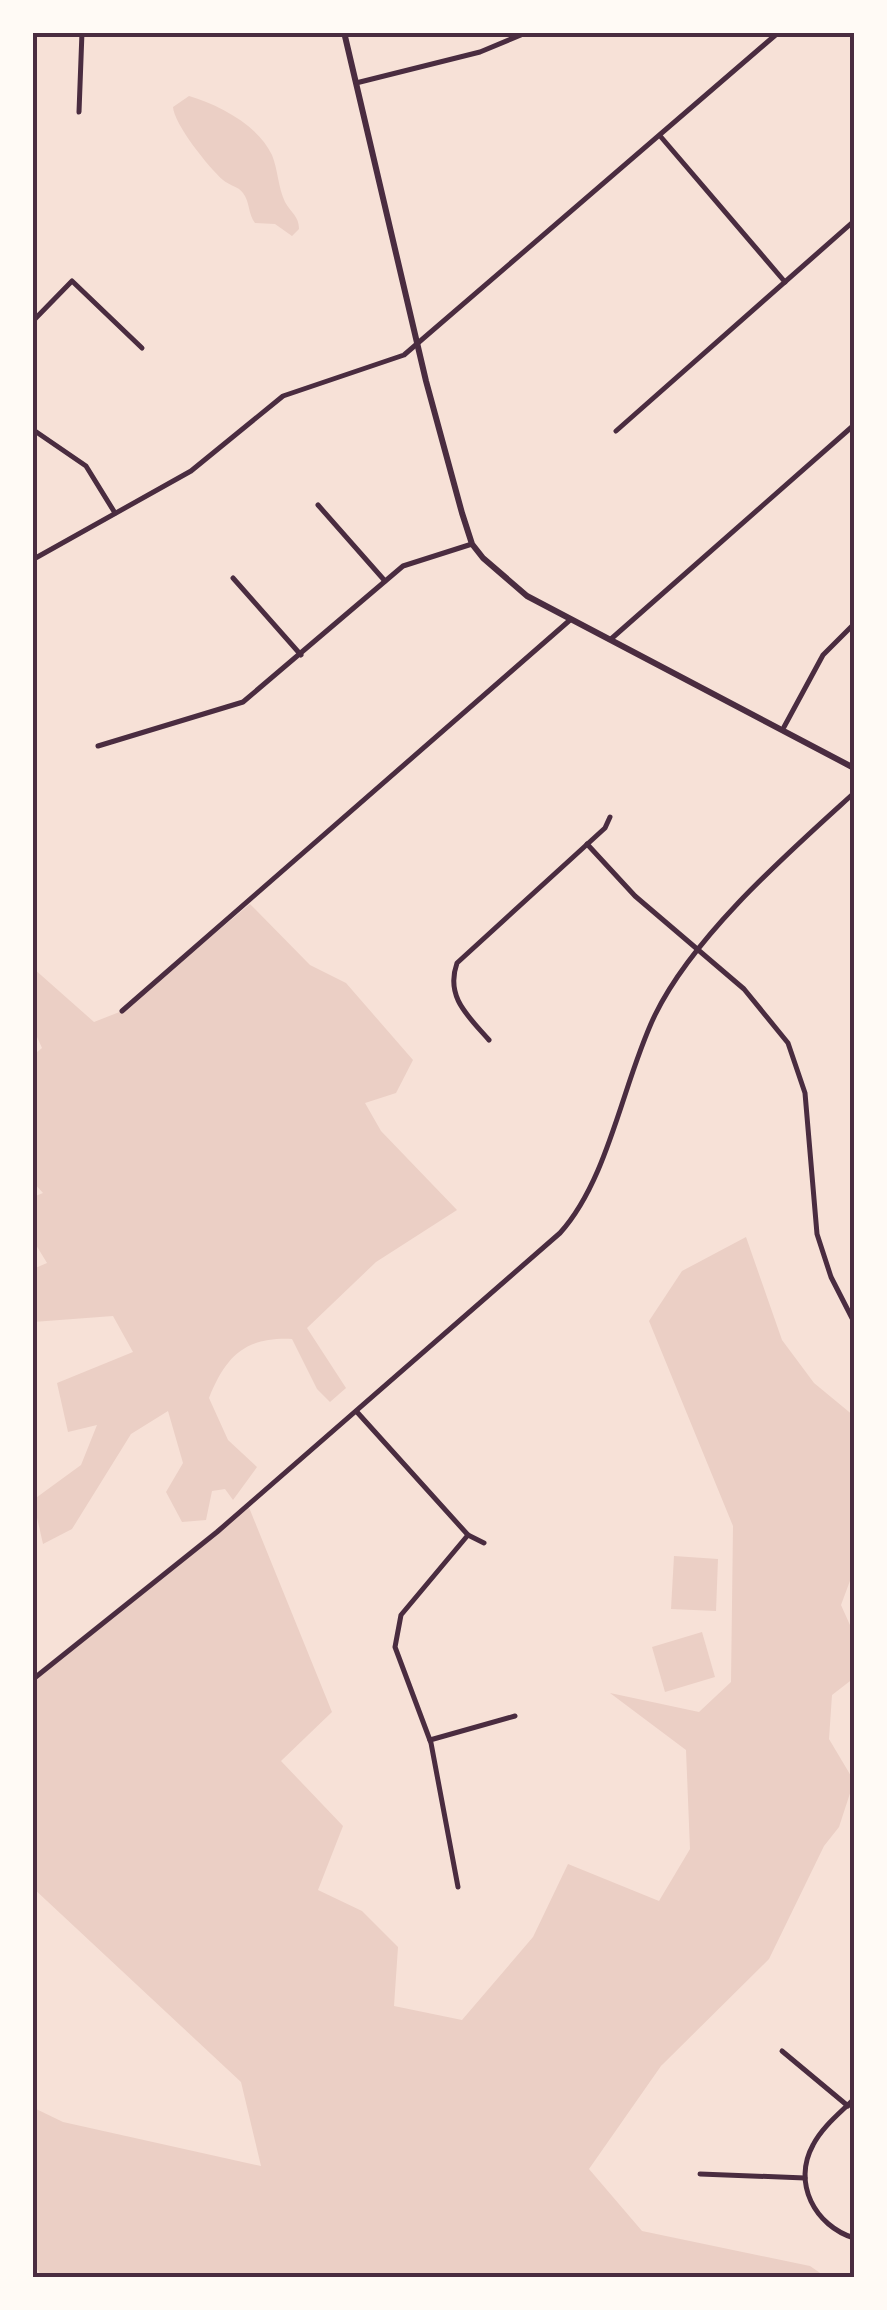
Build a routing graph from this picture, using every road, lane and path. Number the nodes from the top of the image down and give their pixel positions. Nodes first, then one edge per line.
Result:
1 (82, 32) edge
2 (344, 32) edge
3 (528, 32) edge
4 (780, 32) edge
5 (356, 83) junction
6 (79, 112) dead end
7 (660, 138) junction
8 (854, 221) edge
9 (784, 282) junction
10 (32, 322) edge
11 (418, 345) junction
12 (142, 348) dead end
13 (854, 425) edge
14 (32, 429) edge
15 (616, 431) dead end
16 (318, 505) dead end
17 (115, 513) junction
18 (472, 544) junction
19 (32, 560) edge
20 (233, 578) dead end
21 (385, 581) junction
22 (570, 620) junction
23 (854, 624) edge
24 (611, 639) junction
25 (300, 655) junction
26 (784, 727) junction
27 (98, 746) dead end
28 (854, 768) edge
29 (854, 793) edge
30 (610, 817) dead end
31 (587, 844) junction
32 (700, 951) junction
33 (122, 1011) dead end
34 (488, 1040) dead end
35 (854, 1322) edge
36 (357, 1412) junction
37 (468, 1535) junction
38 (484, 1543) dead end
39 (32, 1680) edge
40 (515, 1716) dead end
41 (430, 1740) junction
42 (458, 1887) dead end
43 (782, 2052) dead end
44 (854, 2099) edge
45 (848, 2106) junction
46 (700, 2174) dead end
47 (805, 2178) junction
48 (854, 2238) edge

1 - 6 street
2 - 5 street
3 - 5 street
4 - 7 street
5 - 11 street
7 - 9 street
7 - 11 street
8 - 9 street
9 - 15 street
10 - 12 street
11 - 17 street
11 - 18 street
13 - 24 street
14 - 17 street
16 - 21 street
17 - 19 street
18 - 21 street
18 - 22 street
20 - 25 street
21 - 25 street
22 - 24 street
22 - 33 street
23 - 26 street
24 - 26 street
25 - 27 street
26 - 28 street
29 - 32 street
30 - 31 street
31 - 32 street
31 - 34 street
32 - 35 street
32 - 36 street
36 - 37 street
36 - 39 street
37 - 38 street
37 - 41 street
40 - 41 street
41 - 42 street
43 - 45 street
44 - 45 street
45 - 47 street
46 - 47 street
47 - 48 street

